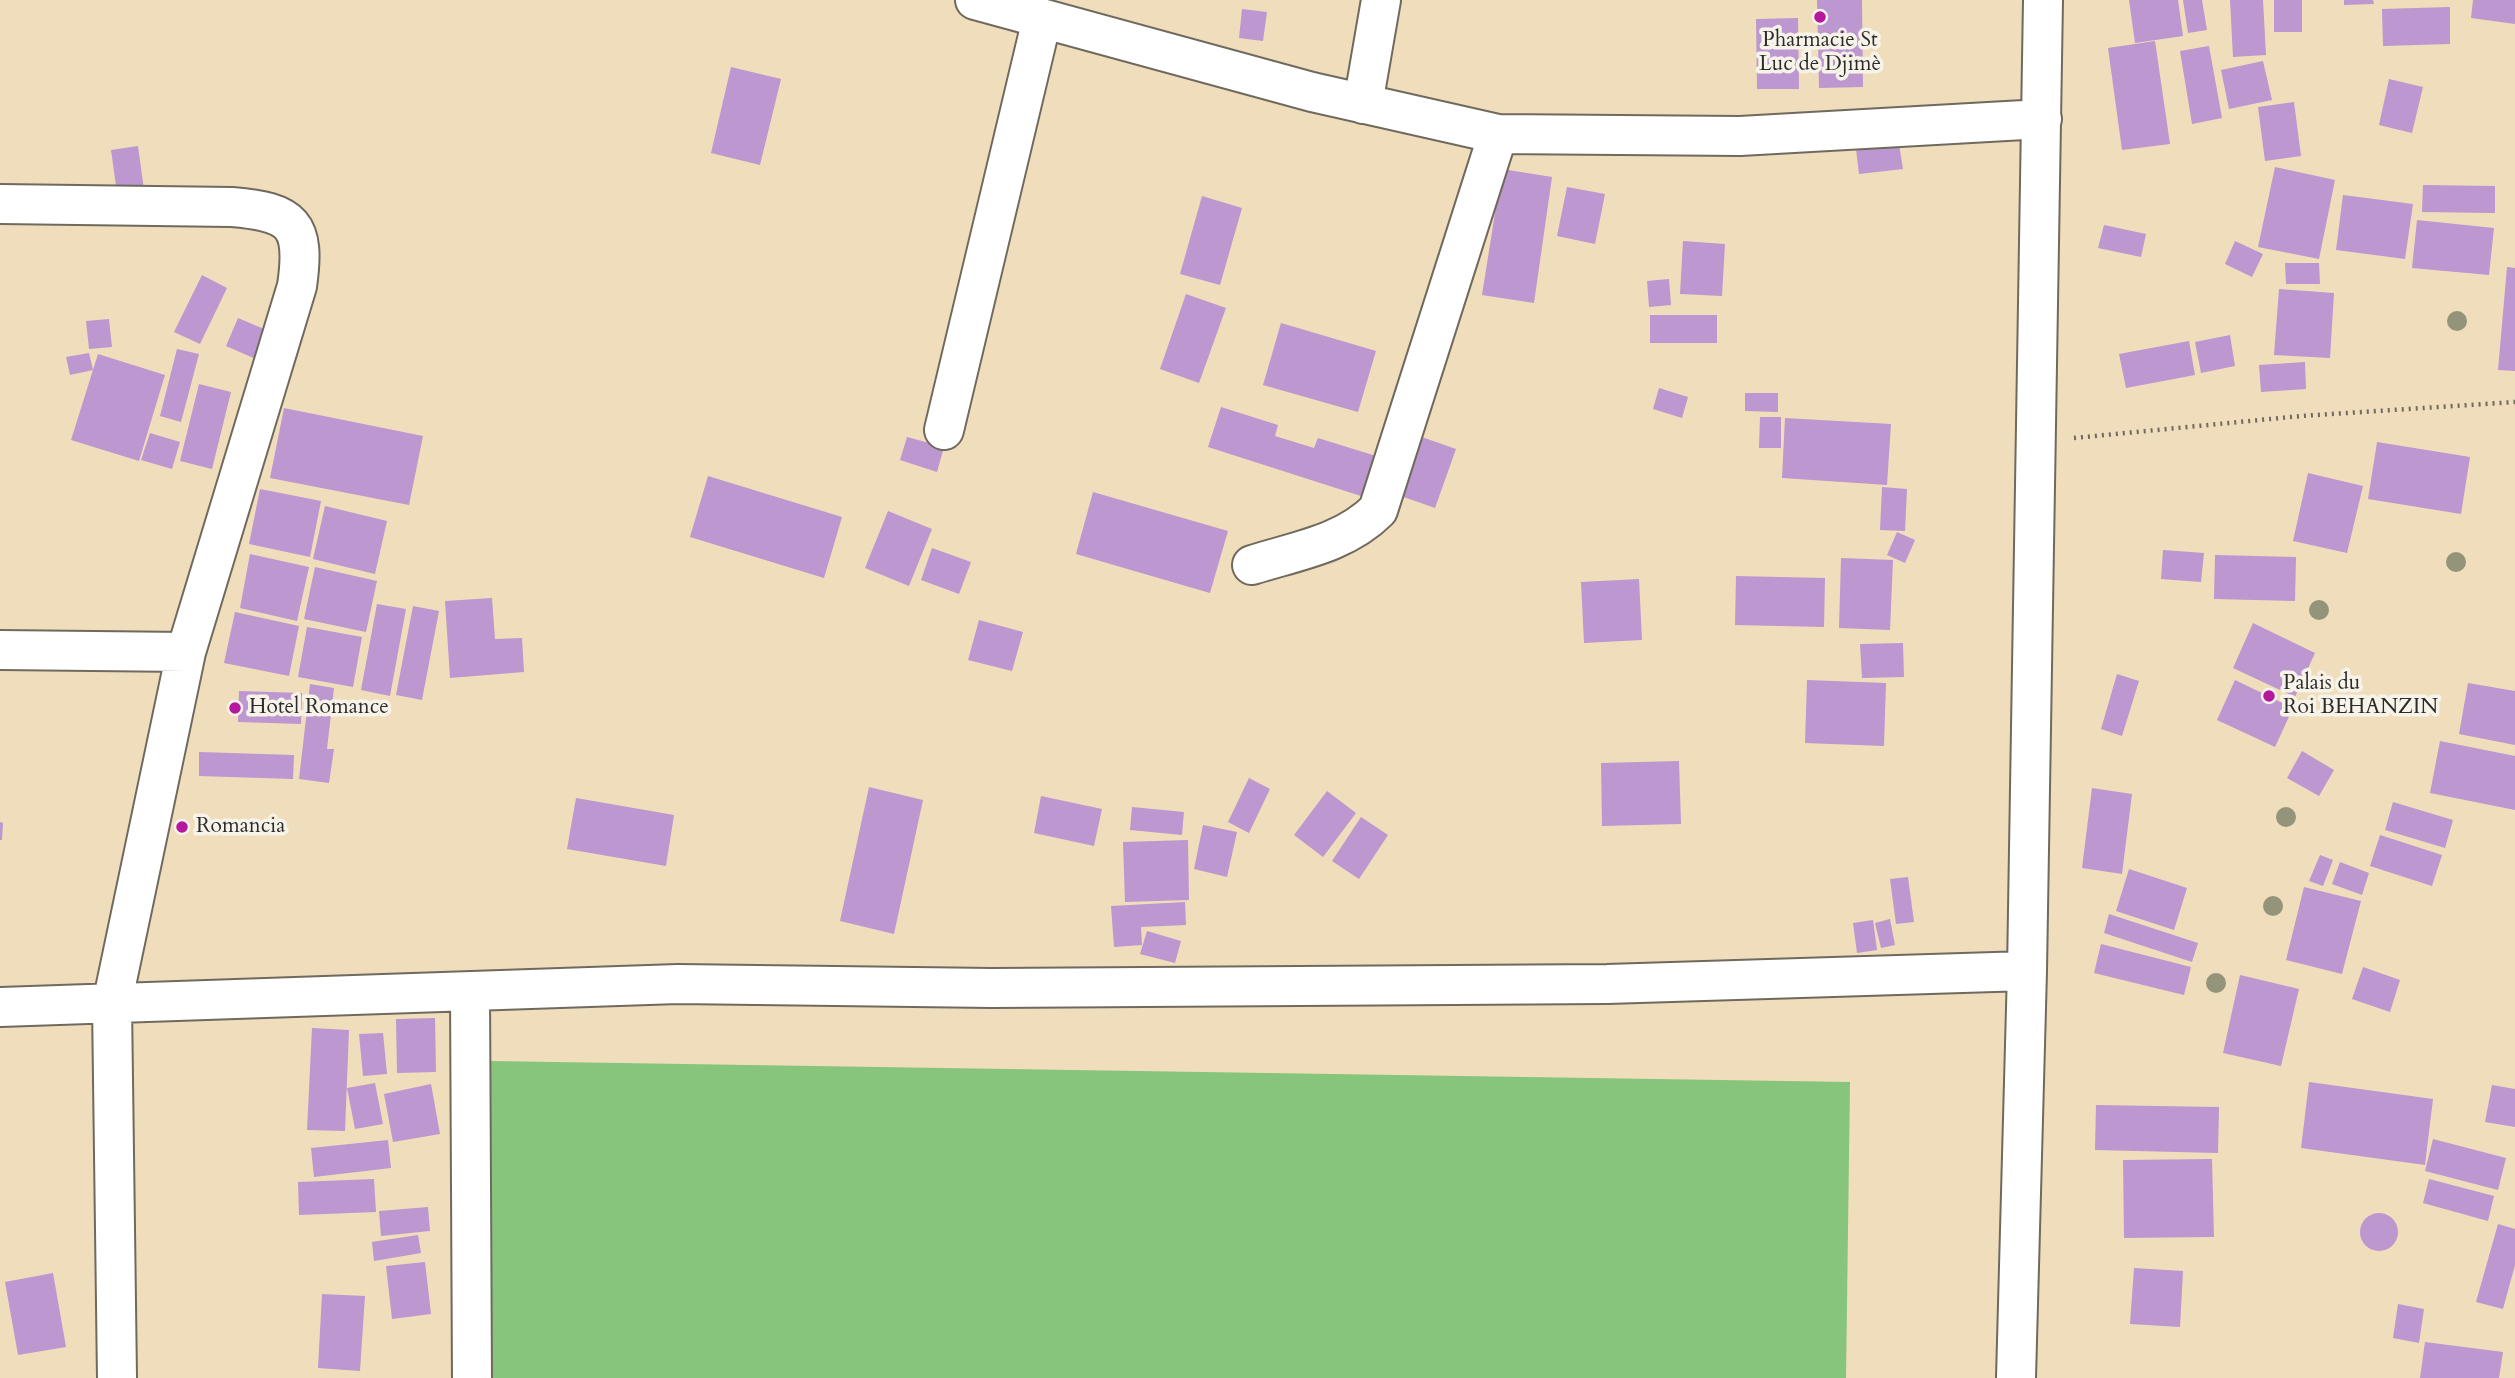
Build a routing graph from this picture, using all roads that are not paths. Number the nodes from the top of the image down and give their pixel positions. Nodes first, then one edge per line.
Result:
1 (975, 0) edge
2 (1381, 0) edge
3 (2043, 0) edge
4 (1042, 19) junction
5 (1363, 104) junction
6 (2042, 119) junction
7 (1498, 134) junction
8 (0, 204) edge
9 (944, 430) dead end
10 (1252, 565) dead end
11 (0, 650) edge
12 (186, 652) junction
13 (2027, 971) junction
14 (470, 993) junction
15 (112, 1004) junction
16 (0, 1007) edge
17 (117, 1378) edge
18 (472, 1378) edge
19 (2016, 1378) edge

1 - 4 street
2 - 5 street
3 - 6 street
4 - 5 street
4 - 9 street
5 - 7 street
6 - 7 street
6 - 13 street
7 - 10 street
8 - 12 street
11 - 12 street
12 - 15 street
13 - 14 street
13 - 19 street
14 - 15 street
14 - 18 street
15 - 16 street
15 - 17 street

